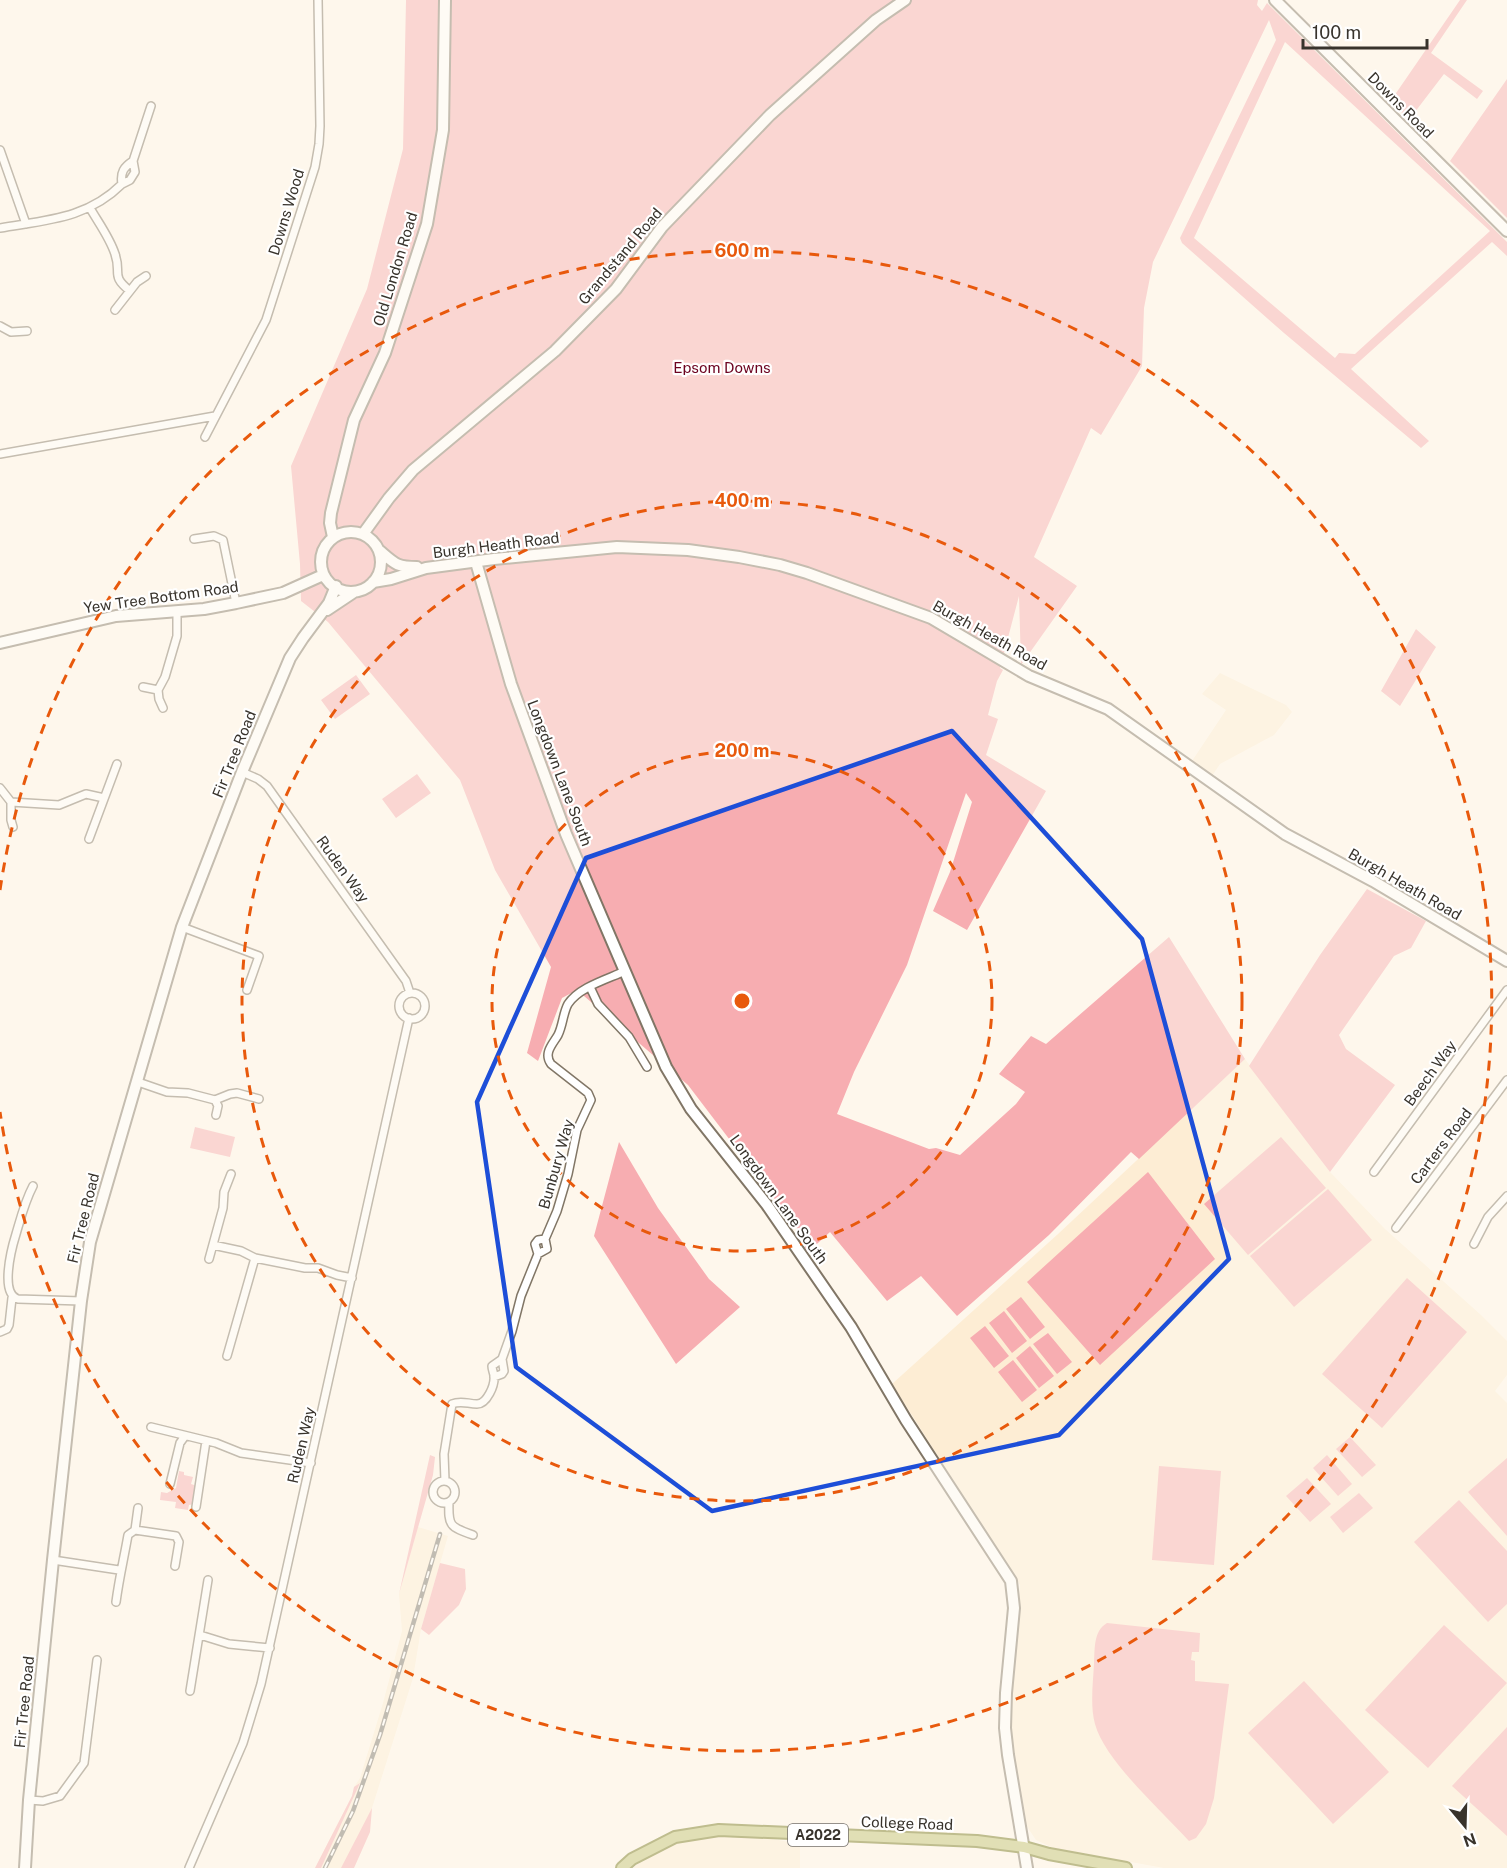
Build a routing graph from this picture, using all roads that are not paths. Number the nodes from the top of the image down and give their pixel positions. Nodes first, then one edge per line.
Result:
1 (318, 0) edge
2 (445, 0) edge
3 (905, 0) edge
4 (1275, 0) edge
5 (152, 106) dead end
6 (0, 150) edge
7 (90, 208) junction
8 (26, 224) junction
9 (0, 228) edge
10 (1507, 231) edge
11 (146, 276) dead end
12 (130, 291) junction
13 (115, 310) dead end
14 (0, 326) edge
15 (27, 331) dead end
16 (215, 416) junction
17 (205, 437) dead end
18 (0, 454) edge
19 (363, 534) junction
20 (333, 537) junction
21 (194, 539) dead end
22 (380, 551) junction
23 (476, 562) junction
24 (426, 568) junction
25 (323, 575) junction
26 (373, 582) junction
27 (336, 586) junction
28 (354, 592) junction
29 (236, 603) junction
30 (177, 611) junction
31 (322, 613) junction
32 (0, 643) edge
33 (143, 687) dead end
34 (158, 690) junction
35 (163, 708) dead end
36 (117, 764) dead end
37 (242, 772) junction
38 (0, 788) edge
39 (104, 798) junction
40 (11, 802) junction
41 (14, 827) dead end
42 (89, 839) dead end
43 (182, 927) junction
44 (1507, 961) edge
45 (625, 971) junction
46 (590, 987) junction
47 (247, 990) dead end
48 (1507, 990) edge
49 (410, 993) junction
50 (408, 1018) junction
51 (647, 1067) dead end
52 (1507, 1080) edge
53 (138, 1082) junction
54 (259, 1099) dead end
55 (215, 1100) junction
56 (216, 1115) dead end
57 (1374, 1172) dead end
58 (231, 1174) dead end
59 (33, 1185) dead end
60 (1507, 1196) edge
61 (1396, 1228) dead end
62 (1474, 1244) dead end
63 (213, 1245) junction
64 (255, 1258) junction
65 (209, 1259) dead end
66 (352, 1278) junction
67 (12, 1298) junction
68 (81, 1301) junction
69 (0, 1332) edge
70 (227, 1356) dead end
71 (151, 1426) dead end
72 (185, 1436) junction
73 (207, 1441) junction
74 (311, 1463) junction
75 (445, 1481) junction
76 (170, 1484) dead end
77 (449, 1502) junction
78 (138, 1508) dead end
79 (196, 1508) dead end
80 (135, 1530) junction
81 (473, 1535) dead end
82 (53, 1560) junction
83 (175, 1566) dead end
84 (119, 1570) junction
85 (208, 1580) dead end
86 (116, 1602) dead end
87 (200, 1635) junction
88 (270, 1648) junction
89 (97, 1660) dead end
90 (190, 1691) dead end
91 (29, 1800) junction
92 (1024, 1847) junction
93 (25, 1868) edge
94 (189, 1868) edge
95 (622, 1868) edge
96 (1027, 1868) edge
97 (1126, 1868) edge

1 - 16 street, Downs Wood
2 - 20 main road, Old London Road
3 - 19 main road, Grandstand Road
4 - 10 main road, Downs Road
5 - 7 street
6 - 8 street
7 - 8 street
7 - 12 street
8 - 9 street
11 - 12 street
12 - 13 street
14 - 15 street
16 - 17 street, Downs Wood
16 - 18 street
19 - 20 main road
19 - 22 main road
20 - 25 main road
21 - 29 street
22 - 24 main road, Burgh Heath Road
22 - 26 main road
23 - 24 main road, Burgh Heath Road
23 - 44 main road, Burgh Heath Road
23 - 45 main road, Longdown Lane South
24 - 26 main road, Burgh Heath Road
25 - 27 main road
25 - 29 main road, Yew Tree Bottom Road
26 - 28 main road
27 - 28 main road
27 - 31 main road, Fir Tree Road
28 - 31 main road, Fir Tree Road
29 - 30 main road, Yew Tree Bottom Road
30 - 32 main road, Yew Tree Bottom Road
30 - 34 street
31 - 37 main road, Fir Tree Road
33 - 34 street
34 - 35 street
36 - 39 street
37 - 43 main road, Fir Tree Road
37 - 49 street, Ruden Way
38 - 40 street
39 - 40 street
39 - 42 street
40 - 41 street
43 - 47 street
43 - 53 main road, Fir Tree Road
45 - 46 street, Bunbury Way
45 - 92 main road, Longdown Lane South
46 - 51 street
46 - 75 street, Bunbury Way
48 - 57 street, Beech Way
49 - 50 street, Ruden Way
49 - 50 street, Ruden Way
50 - 66 street, Ruden Way
52 - 61 street, Carters Road
53 - 55 street
53 - 68 main road, Fir Tree Road
54 - 55 street
55 - 56 street
58 - 63 street
59 - 67 street
60 - 62 street
63 - 64 street
63 - 65 street
64 - 66 street
64 - 70 street
66 - 74 street, Ruden Way
67 - 68 street
67 - 69 street
68 - 82 main road, Fir Tree Road
71 - 72 street
72 - 73 street
72 - 76 street
73 - 74 street
73 - 79 street
74 - 88 street, Ruden Way
75 - 77 street, Bunbury Way
75 - 77 street, Bunbury Way
77 - 81 street, Bunbury Way
78 - 80 street
80 - 83 street
80 - 84 street
82 - 84 street
82 - 91 main road, Fir Tree Road
84 - 86 street
85 - 87 street
87 - 88 street
87 - 90 street
88 - 94 street, Ruden Way
89 - 91 street
91 - 93 main road, Fir Tree Road
92 - 95 main road, College Road / A2022
92 - 96 main road, Longdown Lane South
92 - 97 main road, College Road / A2022

